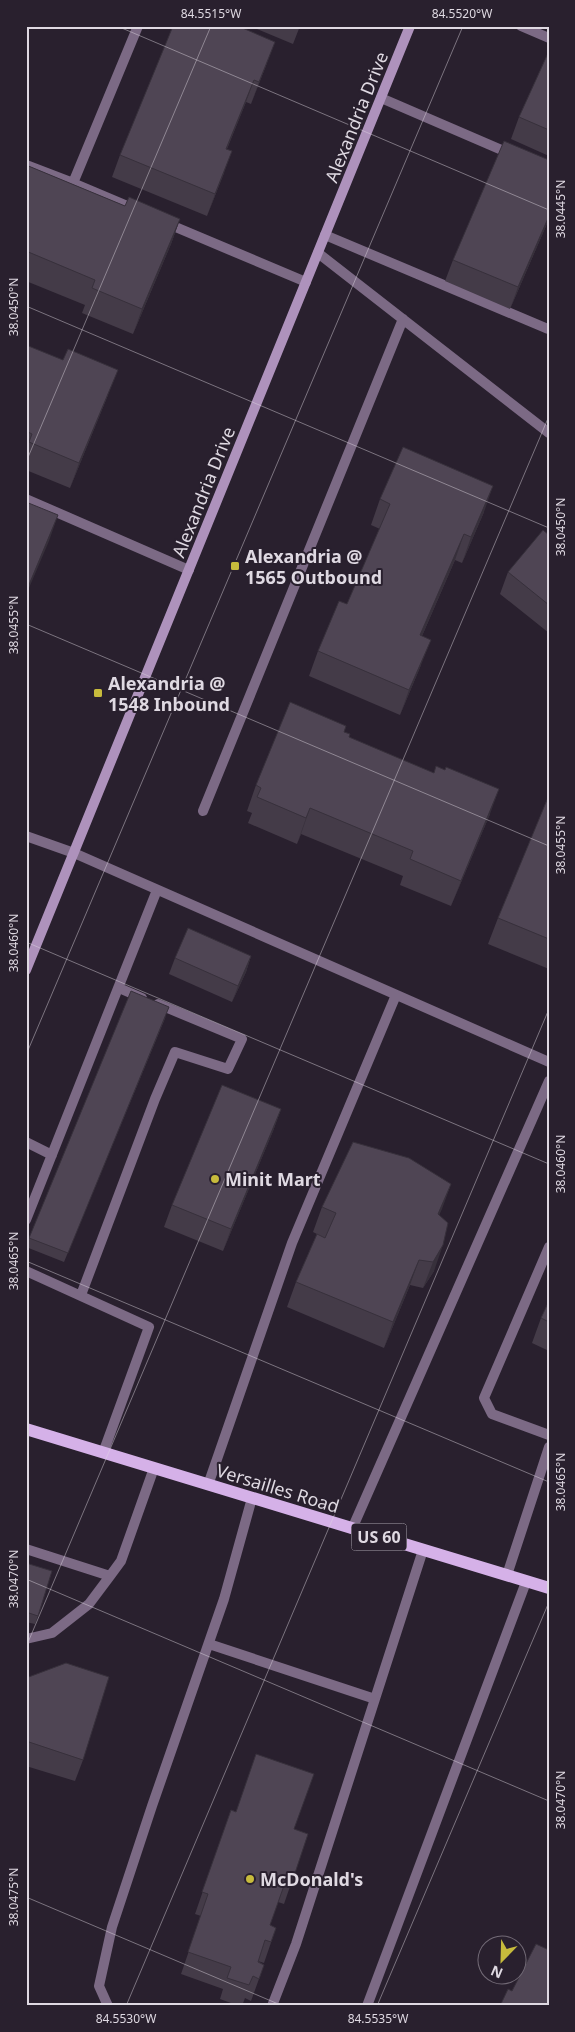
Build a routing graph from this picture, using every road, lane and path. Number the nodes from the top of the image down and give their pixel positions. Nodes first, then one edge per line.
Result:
1 (138, 26) edge
2 (410, 26) edge
3 (522, 26) edge
4 (549, 38) edge
5 (381, 98) junction
6 (522, 160) edge
7 (26, 165) edge
8 (73, 183) junction
9 (325, 235) junction
10 (318, 252) junction
11 (306, 282) junction
12 (403, 319) junction
13 (549, 328) edge
14 (549, 434) edge
15 (26, 499) edge
16 (189, 570) junction
17 (203, 810) dead end
18 (26, 836) edge
19 (74, 853) junction
20 (157, 890) junction
21 (31, 946) edge
22 (26, 970) edge
23 (119, 988) junction
24 (396, 995) junction
25 (549, 1062) edge
26 (549, 1081) edge
27 (26, 1142) edge
28 (52, 1155) junction
29 (26, 1220) edge
30 (549, 1247) edge
31 (26, 1271) edge
32 (81, 1295) junction
33 (26, 1429) edge
34 (549, 1435) edge
35 (549, 1447) edge
36 (103, 1453) junction
37 (154, 1468) junction
38 (208, 1485) junction
39 (252, 1498) junction
40 (352, 1529) junction
41 (26, 1549) edge
42 (422, 1550) junction
43 (507, 1575) junction
44 (110, 1576) junction
45 (526, 1582) junction
46 (549, 1588) edge
47 (26, 1639) edge
48 (210, 1644) junction
49 (375, 1699) junction
50 (108, 2006) edge
51 (272, 2006) edge
52 (367, 2006) edge

1 - 8 lane
2 - 5 main road, Alexandria Drive
3 - 4 lane
5 - 6 lane
5 - 9 main road, Alexandria Drive
7 - 8 lane
8 - 11 lane
9 - 10 main road, Alexandria Drive
9 - 13 lane
10 - 11 main road, Alexandria Drive
10 - 12 lane
11 - 16 main road, Alexandria Drive
12 - 14 lane
12 - 17 lane
15 - 16 lane
16 - 19 main road, Alexandria Drive
18 - 19 lane
19 - 20 lane
19 - 21 main road, Alexandria Drive
20 - 23 lane
20 - 24 lane
21 - 22 main road, Alexandria Drive
23 - 28 lane
23 - 32 lane
24 - 25 lane
24 - 38 lane
26 - 40 lane
27 - 28 lane
28 - 29 lane
30 - 34 lane
31 - 32 lane
32 - 36 lane
33 - 36 main road, Versailles Road / US 60
35 - 43 lane
36 - 37 main road, Versailles Road / US 60
37 - 38 main road, Versailles Road / US 60
37 - 44 lane
38 - 39 main road, Versailles Road / US 60
39 - 40 main road, Versailles Road / US 60
39 - 48 lane
40 - 42 main road, Versailles Road / US 60
41 - 44 lane
42 - 43 main road, Versailles Road / US 60
42 - 49 lane
43 - 45 main road, Versailles Road / US 60
44 - 47 lane
45 - 46 main road, Versailles Road / US 60
45 - 52 lane
48 - 49 lane
48 - 50 lane
49 - 51 lane

